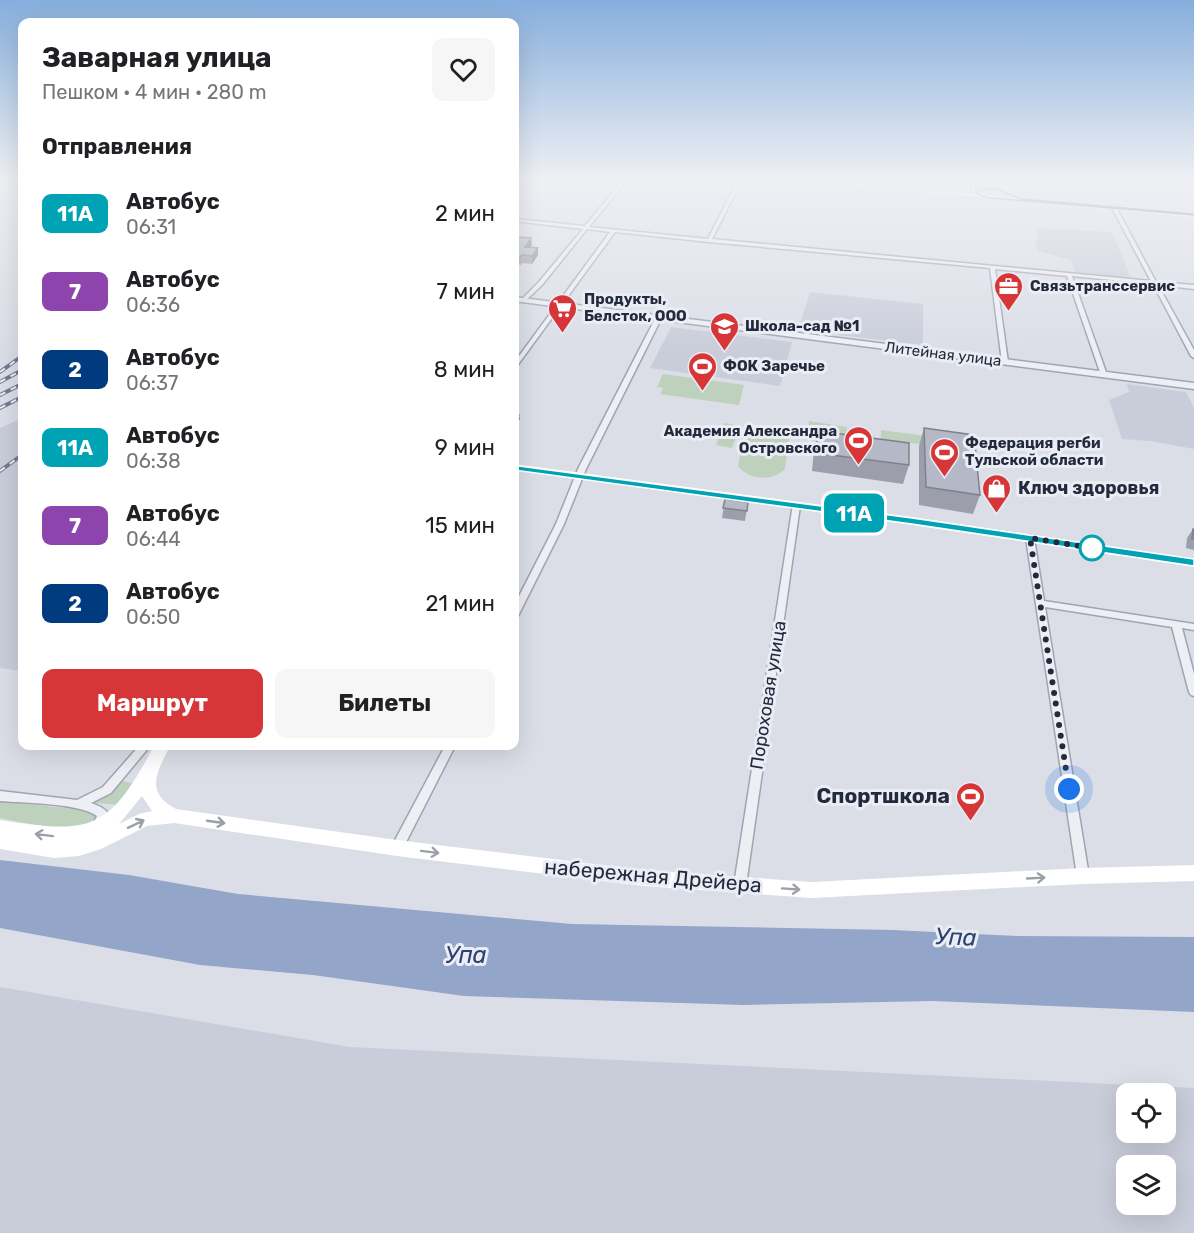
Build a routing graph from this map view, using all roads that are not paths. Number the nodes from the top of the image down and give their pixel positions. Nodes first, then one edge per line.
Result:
1 (577, 238) edge
2 (609, 238) edge
3 (676, 238) edge
4 (711, 238) edge
5 (1130, 238) edge
6 (709, 241) junction
7 (992, 267) junction
8 (1069, 275) junction
9 (1155, 283) junction
10 (1194, 287) edge
11 (519, 300) edge
12 (524, 300) junction
13 (519, 304) edge
14 (561, 305) junction
15 (659, 317) junction
16 (1194, 356) edge
17 (519, 361) edge
18 (1005, 362) junction
19 (1104, 375) junction
20 (1194, 386) edge
21 (519, 468) edge
22 (579, 477) junction
23 (796, 506) junction
24 (1030, 538) junction
25 (1194, 563) edge
26 (1040, 603) junction
27 (519, 607) edge
28 (1176, 624) junction
29 (1194, 627) edge
30 (1194, 692) edge
31 (142, 750) edge
32 (160, 750) edge
33 (448, 750) edge
34 (149, 771) junction
35 (0, 796) edge
36 (79, 804) junction
37 (174, 816) junction
38 (0, 828) edge
39 (88, 833) junction
40 (0, 841) edge
41 (397, 848) junction
42 (1194, 873) edge
43 (1083, 876) junction
44 (740, 885) junction

1 - 12 street
2 - 14 street
3 - 6 street
4 - 6 street
5 - 9 street
6 - 7 street
7 - 8 street
7 - 18 street
8 - 9 street
8 - 19 street
9 - 10 street
9 - 16 street
11 - 12 street, Литейная улица
12 - 13 street
12 - 14 street, Литейная улица
14 - 15 street, Литейная улица
14 - 17 street
15 - 18 street, Литейная улица
15 - 22 street
18 - 19 street, Литейная улица
19 - 20 street, Литейная улица
21 - 22 main road
22 - 23 main road
22 - 27 street
23 - 24 main road
23 - 44 street, Пороховая улица
24 - 25 main road
24 - 26 street
26 - 28 street
26 - 43 street
28 - 29 street
28 - 30 street
31 - 36 street
32 - 34 main road
33 - 41 street
34 - 37 main road, набережная Дрейера
34 - 39 main road
35 - 36 street
36 - 39 street
40 -> 37 main road
37 -> 41 main road, набережная Дрейера
39 -> 38 main road
41 -> 44 main road, набережная Дрейера
42 - 43 main road, набережная Дрейера
44 -> 43 main road, набережная Дрейера

